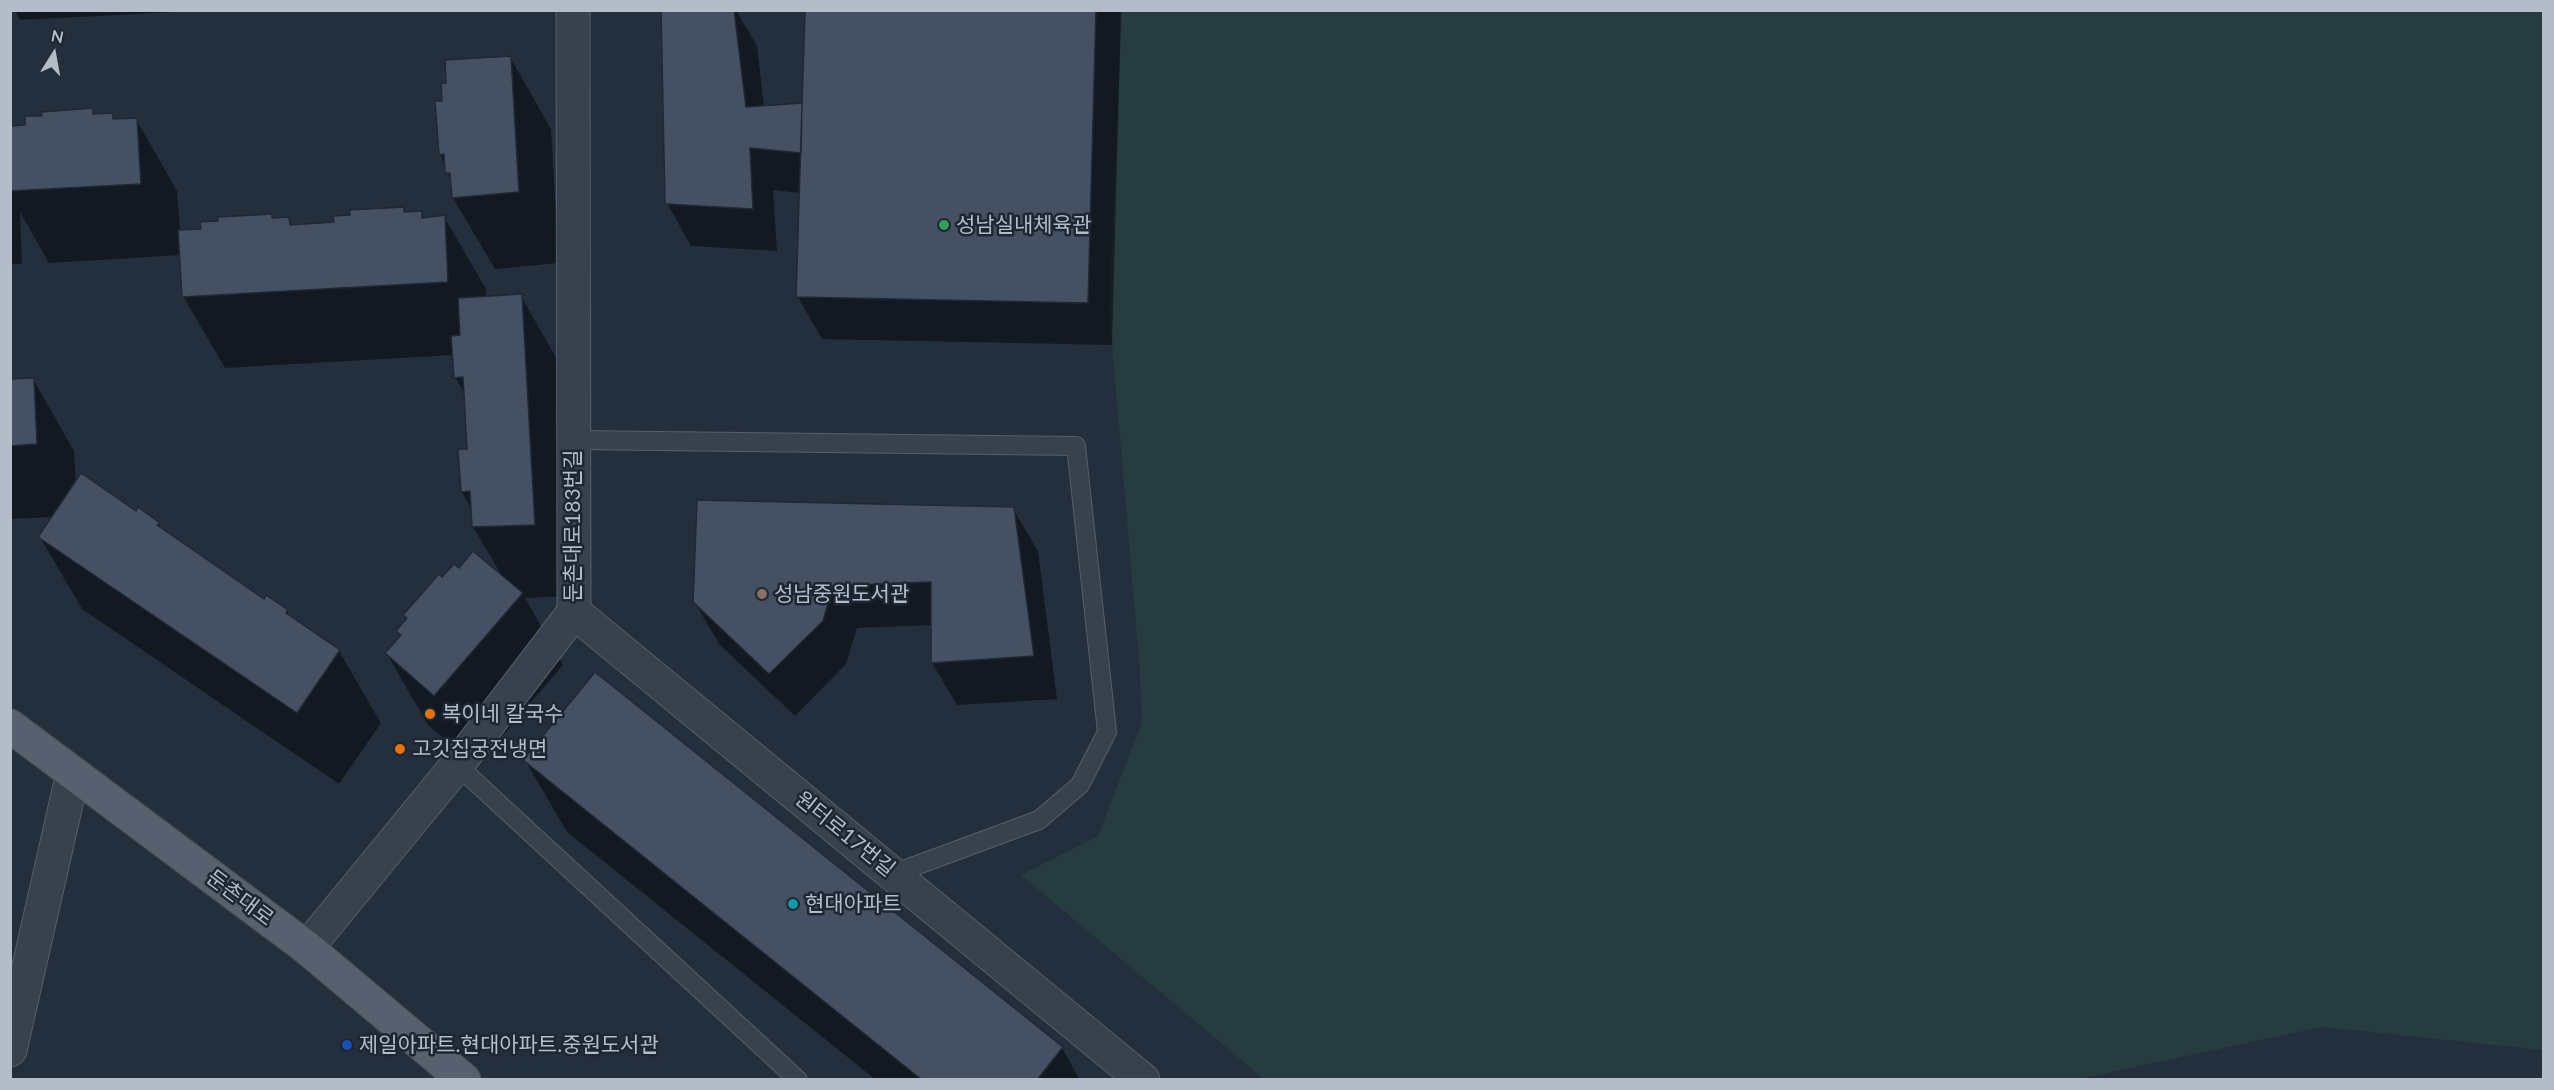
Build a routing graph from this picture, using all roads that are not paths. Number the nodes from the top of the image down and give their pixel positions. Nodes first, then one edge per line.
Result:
1 (573, 10) edge
2 (574, 440) junction
3 (574, 612) junction
4 (10, 726) edge
5 (457, 765) junction
6 (73, 773) junction
7 (893, 874) junction
8 (307, 948) junction
9 (10, 1050) edge
10 (464, 1080) edge
11 (798, 1080) edge
12 (1143, 1080) edge

1 - 2 street, 둔촌대로183번길
2 - 3 street, 둔촌대로183번길
2 - 7 lane
3 - 5 street, 둔촌대로183번길
3 - 7 street, 원터로17번길
4 - 6 main road, 둔촌대로
5 - 8 street, 둔촌대로183번길
5 - 11 lane
6 - 8 main road, 둔촌대로
6 - 9 street
7 - 12 street, 원터로17번길
8 - 10 main road, 둔촌대로

